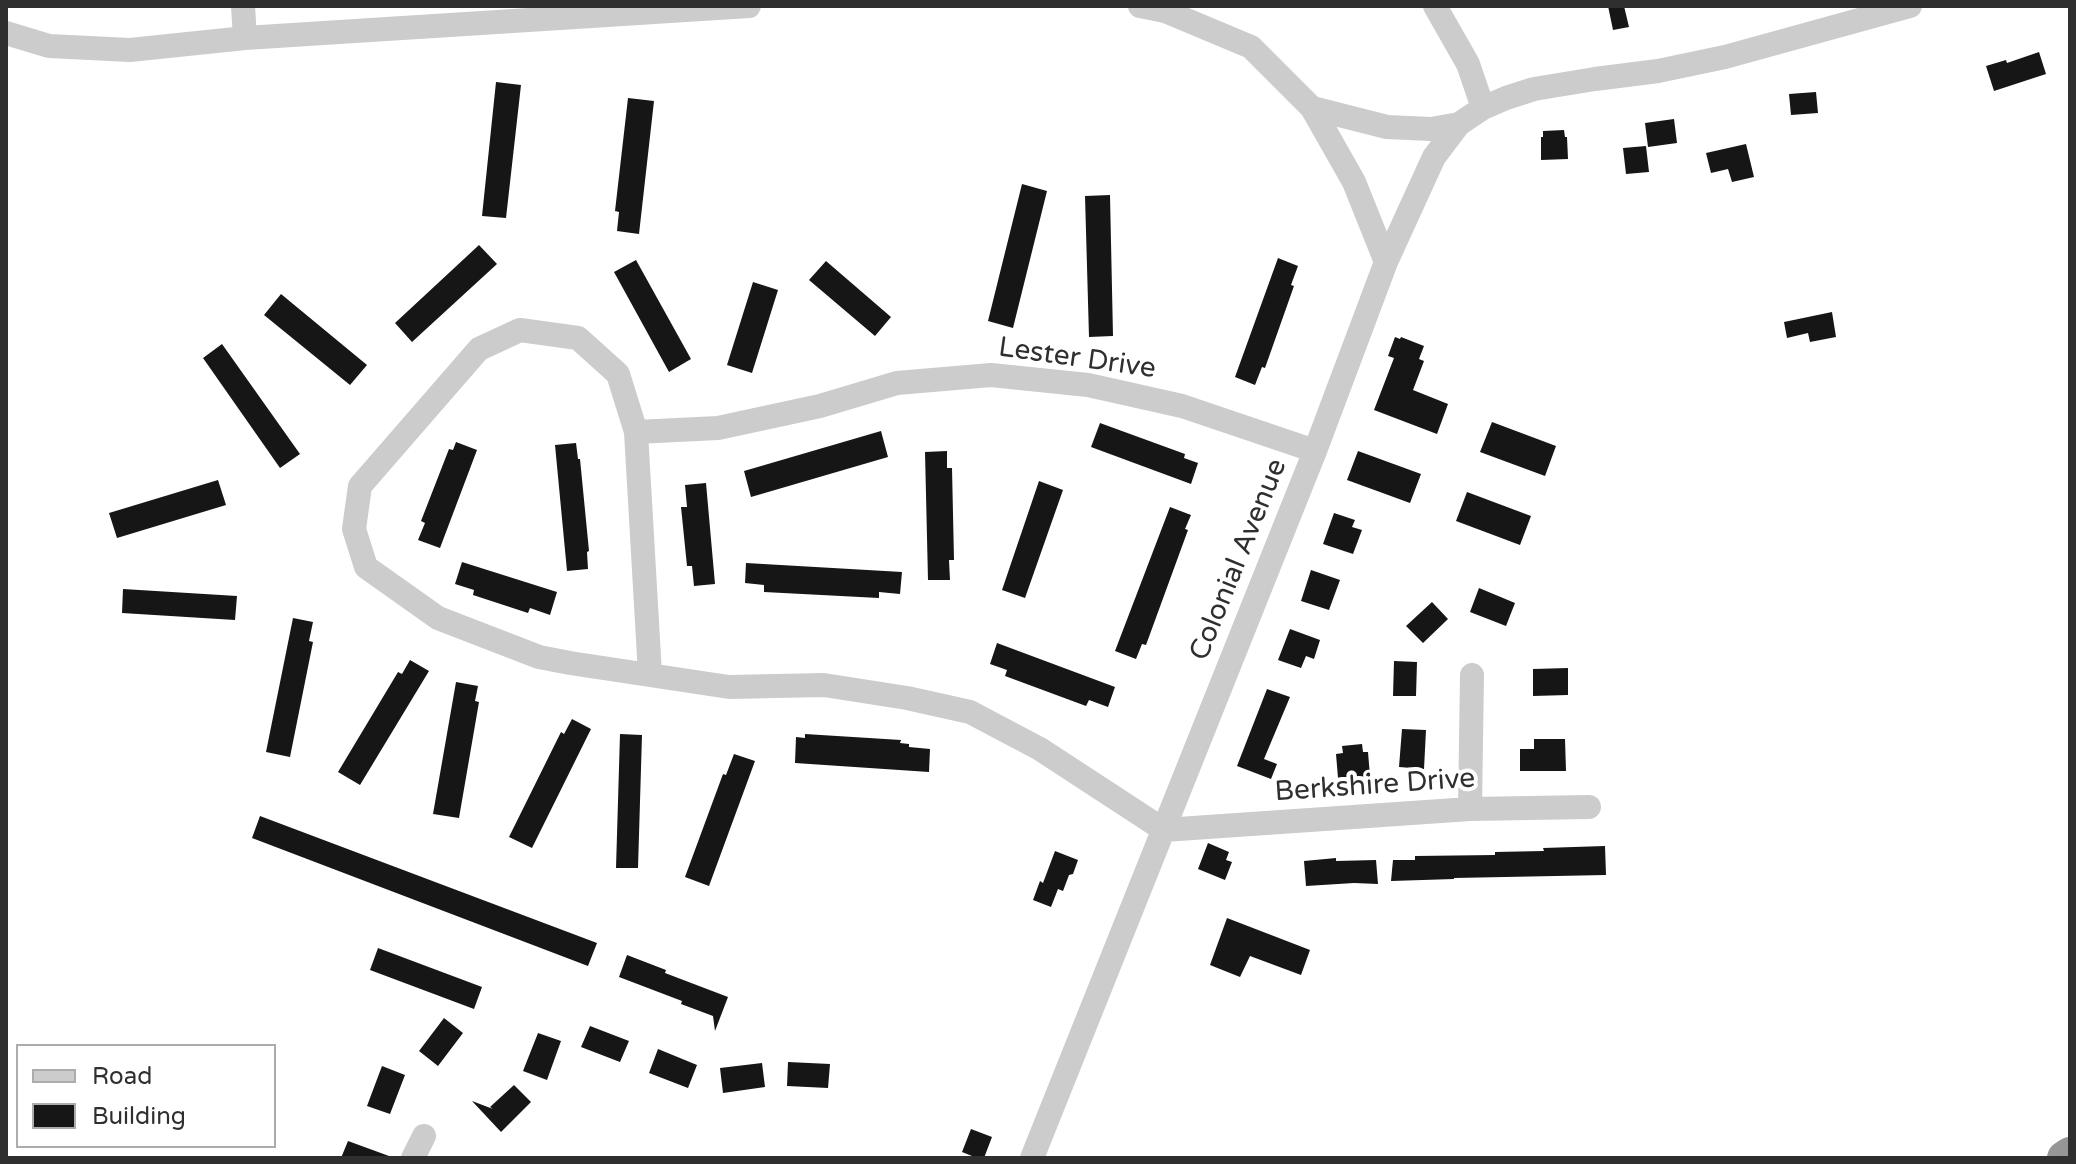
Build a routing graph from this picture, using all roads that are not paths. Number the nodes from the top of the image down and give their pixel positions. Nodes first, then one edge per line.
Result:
1 (243, 6) edge
2 (749, 6) edge
3 (1140, 6) edge
4 (1435, 6) edge
5 (1910, 6) edge
6 (6, 33) edge
7 (245, 38) junction
8 (1312, 108) junction
9 (1483, 108) junction
10 (1459, 124) junction
11 (1386, 262) junction
12 (636, 432) junction
13 (1315, 451) junction
14 (650, 674) junction
15 (1472, 675) dead end
16 (1589, 807) dead end
17 (1470, 809) junction
18 (1164, 830) junction
19 (2070, 1154) edge
20 (1032, 1158) edge
21 (2064, 1158) edge

1 - 7 street
2 - 7 street
3 - 8 street
4 - 9 street
5 - 9 street, Colonial Avenue
6 - 7 street
8 - 10 street
8 - 11 street
9 - 10 street, Colonial Avenue
10 - 11 street, Colonial Avenue
11 - 13 street, Colonial Avenue
12 - 13 street, Lester Drive
12 - 14 street
12 - 14 street
13 - 18 street, Colonial Avenue
14 - 18 street
15 - 17 street
16 - 17 street, Berkshire Drive
17 - 18 street, Berkshire Drive
18 - 20 street, Colonial Avenue
19 - 21 highway

